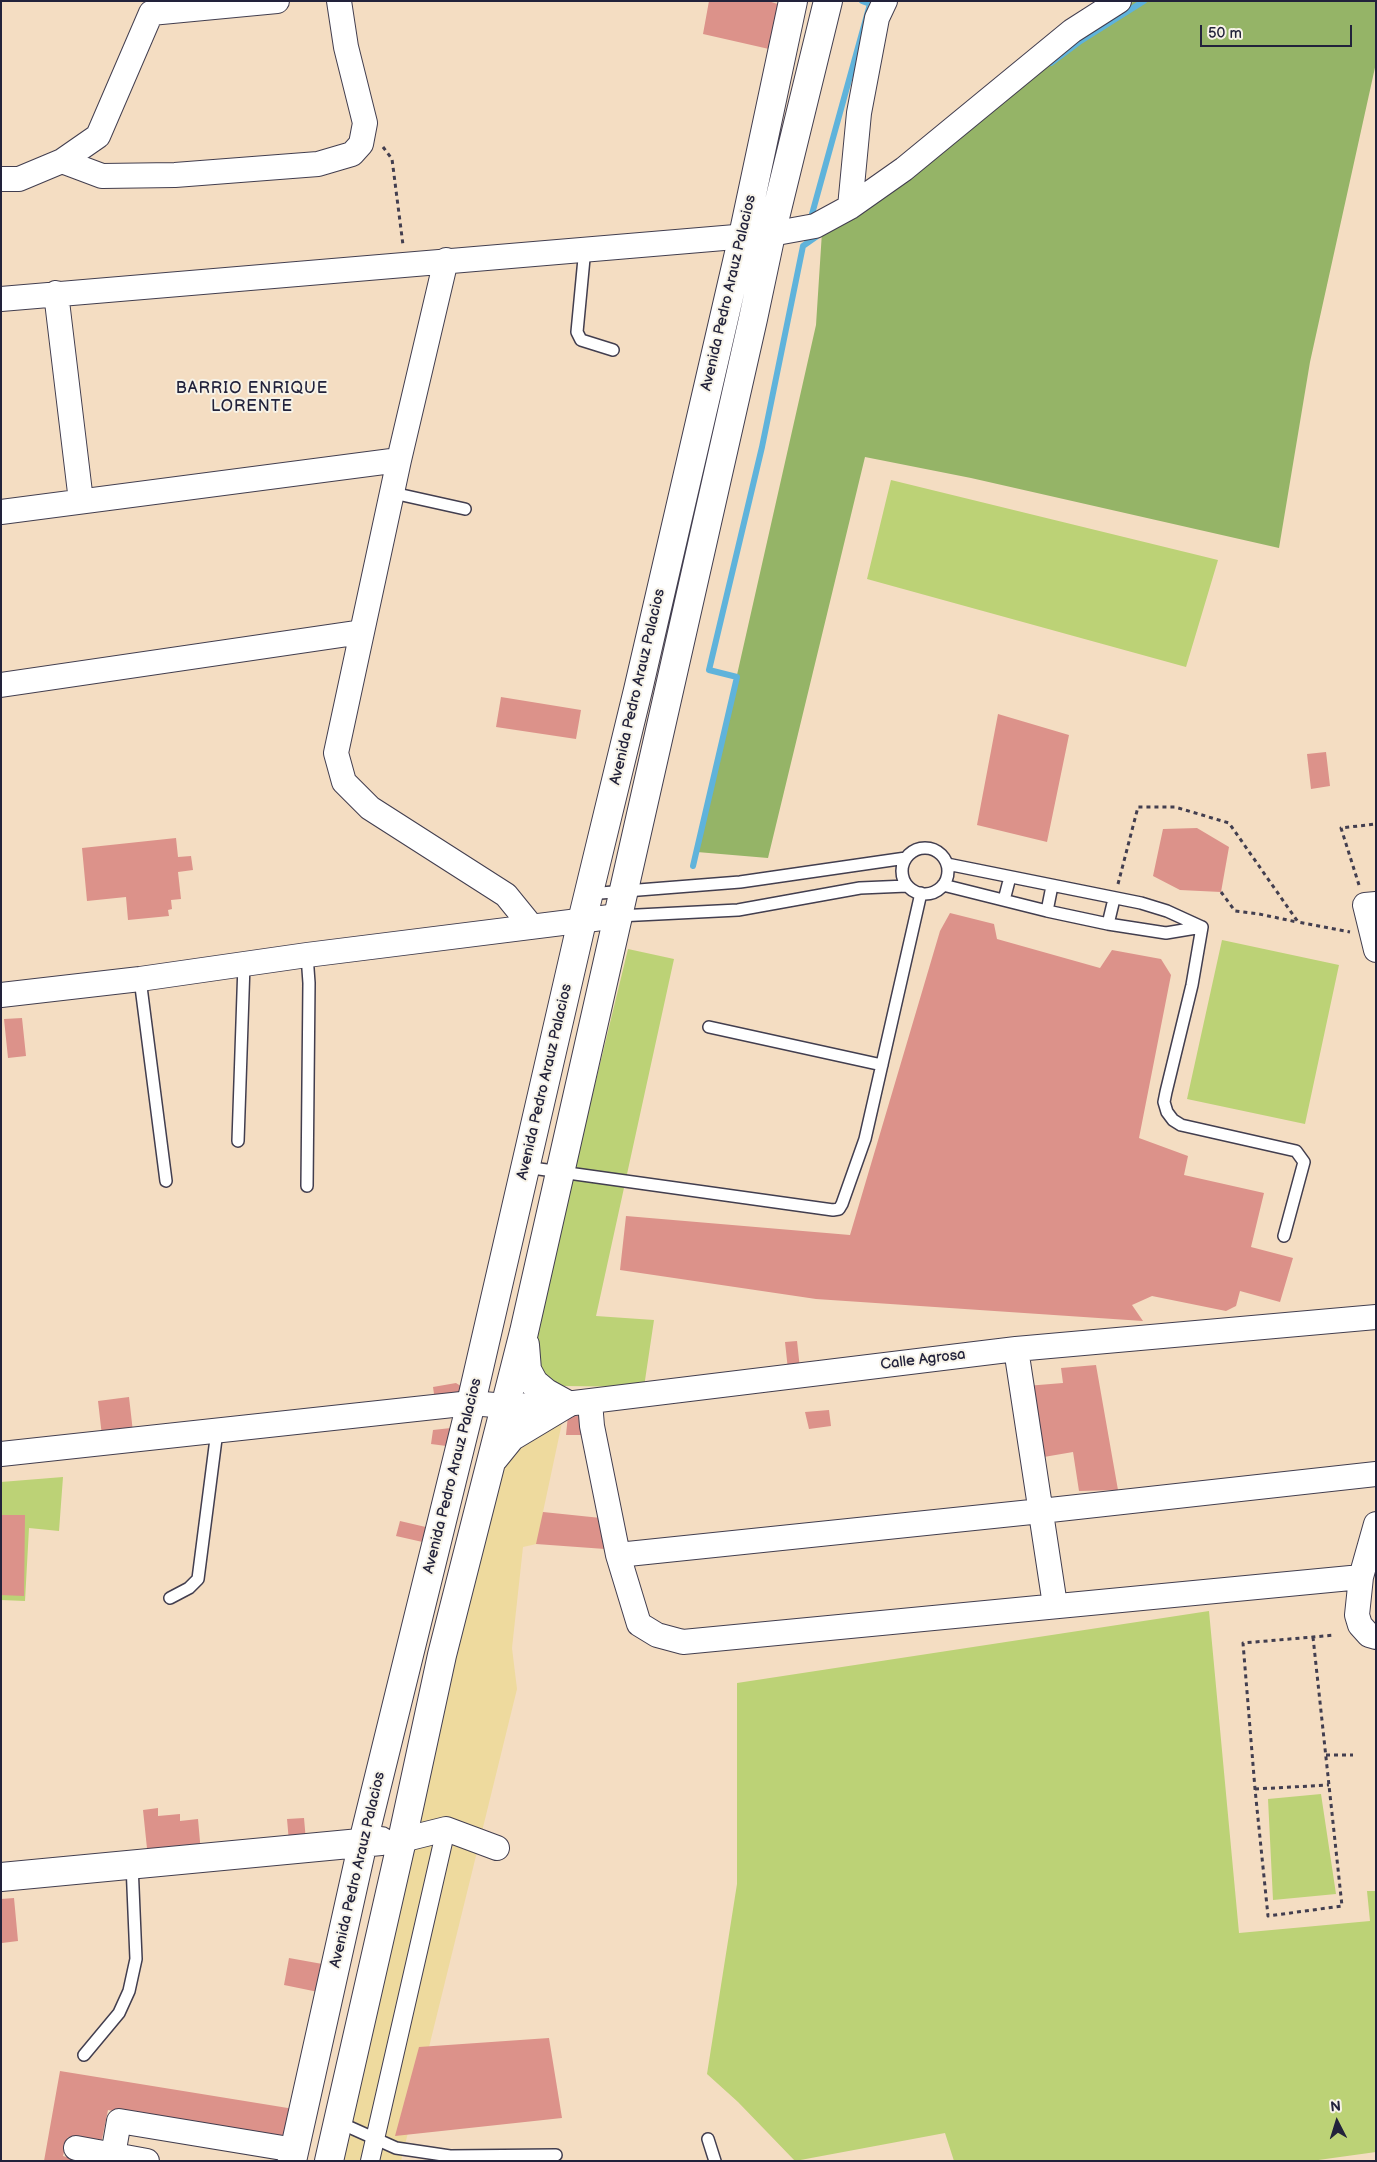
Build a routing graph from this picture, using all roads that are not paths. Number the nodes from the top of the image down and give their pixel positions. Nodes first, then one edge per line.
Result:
1 (277, 1) edge
2 (340, 1) edge
3 (793, 1) edge
4 (828, 1) edge
5 (885, 1) edge
6 (1119, 1) edge
7 (148, 7) edge
8 (62, 161) junction
9 (1, 179) edge
10 (850, 207) junction
11 (771, 234) junction
12 (743, 236) junction
13 (585, 248) junction
14 (446, 260) junction
15 (56, 293) junction
16 (1, 299) edge
17 (613, 350) dead end
18 (399, 460) junction
19 (690, 460) junction
20 (718, 470) junction
21 (393, 493) junction
22 (81, 501) junction
23 (465, 509) dead end
24 (1, 512) edge
25 (362, 632) junction
26 (1, 685) edge
27 (638, 690) junction
28 (668, 695) junction
29 (906, 858) junction
30 (947, 864) junction
31 (1010, 878) junction
32 (943, 885) junction
33 (907, 886) junction
34 (1052, 886) junction
35 (921, 893) junction
36 (588, 894) junction
37 (1114, 899) junction
38 (1004, 900) junction
39 (621, 904) junction
40 (1370, 905) edge
41 (1048, 911) junction
42 (582, 921) junction
43 (1108, 924) junction
44 (532, 927) junction
45 (1202, 927) junction
46 (1374, 943) edge
47 (307, 955) junction
48 (244, 964) junction
49 (140, 979) junction
50 (1, 995) edge
51 (708, 1027) dead end
52 (882, 1065) junction
53 (238, 1142) dead end
54 (525, 1167) junction
55 (560, 1172) junction
56 (166, 1181) dead end
57 (307, 1186) dead end
58 (1284, 1236) dead end
59 (1376, 1317) edge
60 (524, 1332) junction
61 (1016, 1349) junction
62 (471, 1403) junction
63 (578, 1403) junction
64 (506, 1406) junction
65 (217, 1431) junction
66 (1, 1454) edge
67 (493, 1459) junction
68 (1376, 1474) edge
69 (1041, 1512) junction
70 (1376, 1524) edge
71 (618, 1555) junction
72 (1361, 1577) junction
73 (170, 1598) dead end
74 (1055, 1605) junction
75 (1376, 1637) edge
76 (410, 1646) junction
77 (442, 1655) junction
78 (446, 1829) junction
79 (402, 1840) junction
80 (363, 1842) junction
81 (497, 1848) dead end
82 (132, 1864) junction
83 (1, 1877) edge
84 (318, 2049) junction
85 (84, 2055) dead end
86 (352, 2060) junction
87 (338, 2122) junction
88 (374, 2140) junction
89 (708, 2140) dead end
90 (76, 2148) dead end
91 (113, 2155) junction
92 (294, 2155) edge
93 (556, 2155) dead end
94 (413, 2156) edge
95 (147, 2161) edge
96 (329, 2161) edge
97 (370, 2161) edge
98 (715, 2161) edge

1 - 7 street
2 - 8 street
3 - 12 street, Avenida Pedro Arauz Palacios
4 - 11 street, Avenida Pedro Arauz Palacios
5 - 10 street
6 - 10 street
7 - 8 street
8 - 9 street
10 - 11 street
11 - 12 street
11 - 20 street, Avenida Pedro Arauz Palacios
12 - 13 street
12 - 19 street, Avenida Pedro Arauz Palacios
13 - 14 street
13 - 17 lane
14 - 15 street
14 - 18 street
15 - 16 street
15 - 22 street
18 - 21 street
18 - 22 street
19 - 20 street
19 - 27 street, Avenida Pedro Arauz Palacios
20 - 28 street, Avenida Pedro Arauz Palacios
21 - 23 lane
21 - 25 street
22 - 24 street
25 - 26 street
25 - 44 street
27 - 28 street
27 - 36 street, Avenida Pedro Arauz Palacios
28 - 39 street, Avenida Pedro Arauz Palacios
29 - 30 lane
29 - 33 lane
29 - 39 lane
30 - 31 lane
30 - 32 lane
31 - 34 lane
31 - 38 lane
32 - 35 lane
32 - 38 lane
33 - 35 lane
33 - 39 lane
34 - 37 lane
34 - 41 lane
35 - 52 lane
36 - 39 lane
36 - 42 street, Avenida Pedro Arauz Palacios
37 - 43 lane
37 - 45 lane
38 - 41 lane
39 - 42 street
39 - 55 street, Avenida Pedro Arauz Palacios
40 - 46 street
41 - 43 lane
42 - 44 street
42 - 54 street, Avenida Pedro Arauz Palacios
43 - 45 lane
44 - 47 street
45 - 58 lane
47 - 48 street
47 - 57 lane
48 - 49 street
48 - 53 lane
49 - 50 street
49 - 56 lane
51 - 52 lane
52 - 55 lane
54 - 55 lane
54 - 62 street, Avenida Pedro Arauz Palacios
55 - 60 street, Avenida Pedro Arauz Palacios
59 - 61 street, Calle Agrosa
60 - 63 street
60 - 64 street, Avenida Pedro Arauz Palacios
61 - 63 street, Calle Agrosa
61 - 69 street
62 - 64 street, Calle Agrosa
62 - 65 street, Calle Agrosa
62 - 76 street, Avenida Pedro Arauz Palacios
63 - 64 street, Calle Agrosa
63 - 67 street
63 - 71 street
64 - 67 street, Avenida Pedro Arauz Palacios
65 - 66 street, Calle Agrosa
65 - 73 lane
67 - 77 street, Avenida Pedro Arauz Palacios
68 - 69 street
69 - 71 street
69 - 74 street
70 - 72 street
71 - 74 street
72 - 74 street
72 - 75 street
76 - 77 street
76 - 80 street, Avenida Pedro Arauz Palacios
77 - 79 street, Avenida Pedro Arauz Palacios
78 - 79 street
78 - 81 street
78 - 88 street
79 - 80 street
79 - 86 street, Avenida Pedro Arauz Palacios
80 - 82 street
80 - 84 street, Avenida Pedro Arauz Palacios
82 - 83 street
82 - 85 lane
84 - 86 street
84 - 92 street, Avenida Pedro Arauz Palacios
86 - 87 street, Avenida Pedro Arauz Palacios
87 - 88 lane
87 - 96 street, Avenida Pedro Arauz Palacios
88 - 94 lane
88 - 97 street
89 - 98 lane
90 - 91 street
91 - 92 street
91 - 95 street
93 - 94 lane

